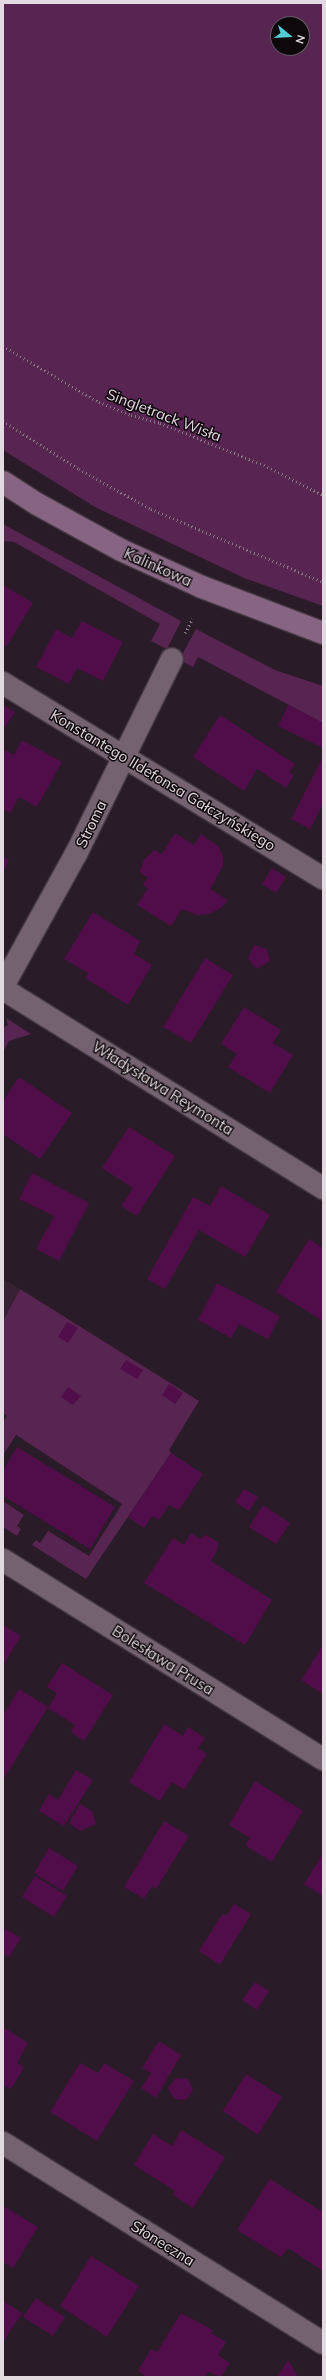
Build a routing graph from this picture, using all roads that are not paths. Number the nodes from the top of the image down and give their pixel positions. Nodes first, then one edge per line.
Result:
1 (3, 482) edge
2 (323, 633) edge
3 (172, 659) dead end
4 (3, 683) edge
5 (124, 756) junction
6 (323, 878) edge
7 (3, 987) edge
8 (323, 1188) edge
9 (3, 1560) edge
10 (323, 1759) edge
11 (3, 2143) edge
12 (323, 2343) edge

1 - 2 street, Kalinkowa
3 - 5 street, Stroma
4 - 5 street, Konstantego Ildefonsa Gałczyńskiego
5 - 6 street, Konstantego Ildefonsa Gałczyńskiego
5 - 7 street, Stroma
7 - 8 street, Władysława Reymonta
9 - 10 street, Bolesława Prusa
11 - 12 street, Słoneczna

